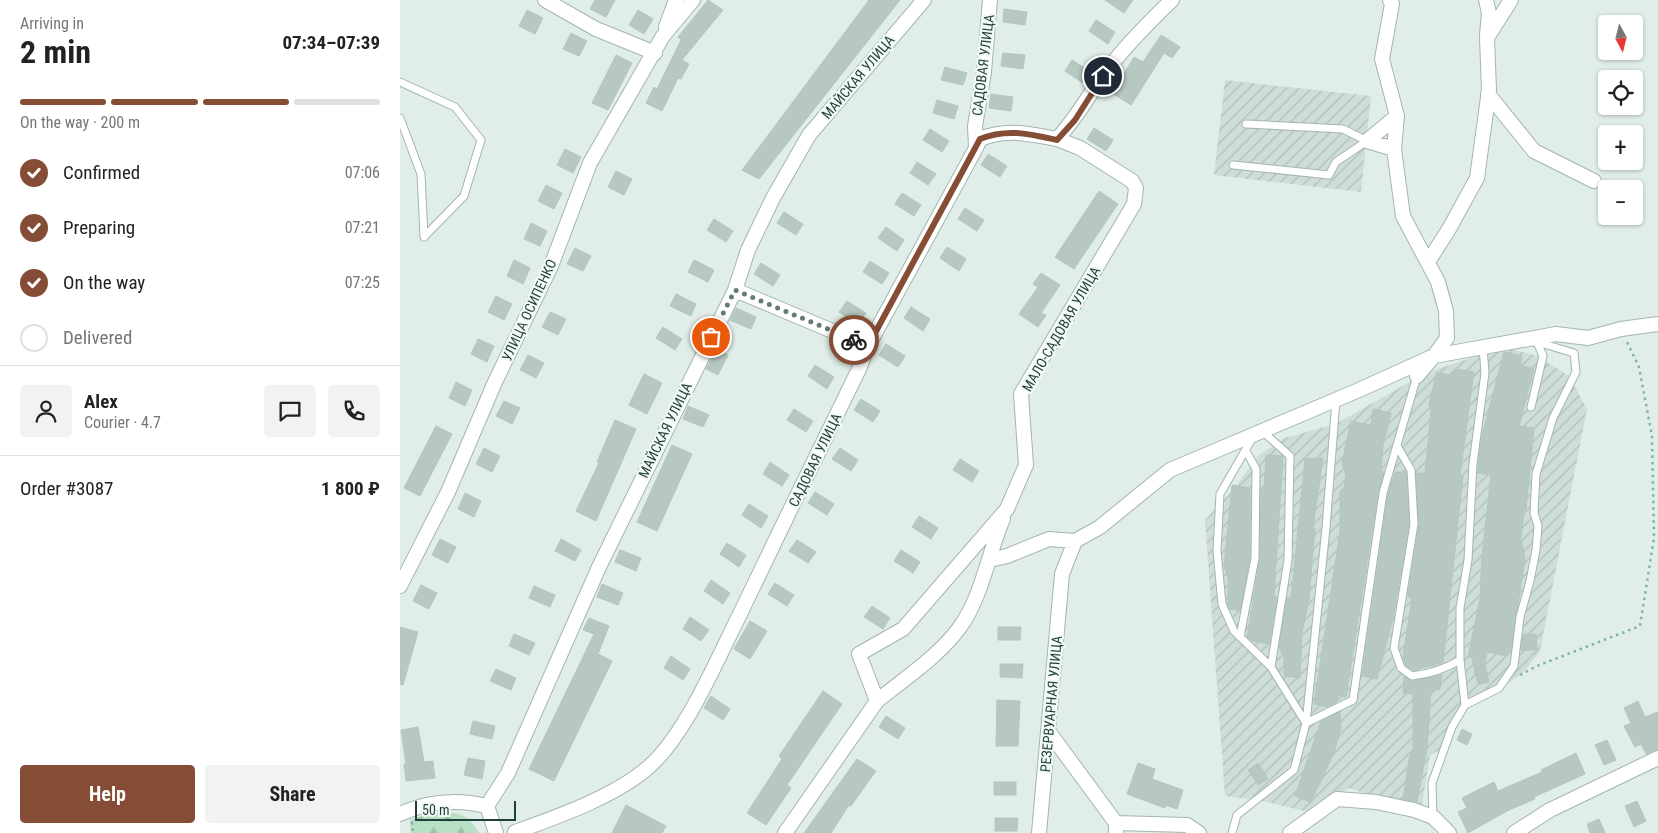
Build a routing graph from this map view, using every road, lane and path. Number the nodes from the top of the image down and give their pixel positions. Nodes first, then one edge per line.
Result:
1 (545, 0) edge
2 (676, 0) edge
3 (693, 0) edge
4 (924, 0) edge
5 (990, 0) edge
6 (1172, 0) edge
7 (1390, 0) edge
8 (1486, 0) edge
9 (1511, 0) edge
10 (663, 36) junction
11 (1487, 38) junction
12 (655, 53) junction
13 (400, 82) edge
14 (1488, 94) junction
15 (1397, 116) junction
16 (400, 118) edge
17 (1246, 124) dead end
18 (1057, 140) junction
19 (1367, 141) junction
20 (976, 148) junction
21 (1394, 149) junction
22 (1233, 165) dead end
23 (1594, 181) dead end
24 (1428, 262) junction
25 (735, 290) junction
26 (1658, 324) edge
27 (1621, 329) junction
28 (1519, 339) junction
29 (1537, 342) junction
30 (868, 346) junction
31 (1483, 346) junction
32 (1434, 356) junction
33 (1417, 376) joint
34 (1336, 400) junction
35 (1531, 407) dead end
36 (1259, 432) junction
37 (1397, 446) junction
38 (1246, 451) junction
39 (1008, 509) junction
40 (1075, 541) junction
41 (990, 560) junction
42 (400, 586) edge
43 (1240, 637) junction
44 (1460, 660) junction
45 (1271, 666) junction
46 (1499, 688) junction
47 (877, 701) junction
48 (1465, 705) junction
49 (1306, 723) junction
50 (1049, 732) junction
51 (1658, 758) edge
52 (487, 806) junction
53 (400, 814) edge
54 (1433, 817) junction
55 (1116, 828) edge
56 (496, 833) edge
57 (513, 833) edge
58 (784, 833) edge
59 (1039, 833) edge
60 (1199, 833) edge
61 (1232, 833) edge
62 (1290, 833) edge
63 (1449, 833) edge
64 (1514, 833) edge

1 - 12 street
2 - 10 street, УЛИЦА ОСИПЕНКО
3 - 10 street, УЛИЦА ОСИПЕНКО
4 - 25 street, МАЙСКАЯ УЛИЦА
5 - 20 street, САДОВАЯ УЛИЦА
6 - 18 street
7 - 15 street
8 - 11 street
9 - 11 street
10 - 12 street, УЛИЦА ОСИПЕНКО
11 - 14 street
12 - 42 street, УЛИЦА ОСИПЕНКО
13 - 16 lane
14 - 23 street
14 - 24 street
15 - 19 street
15 - 21 street
17 - 19 lane
18 - 20 street
18 - 39 street, МАЛО-САДОВАЯ УЛИЦА
19 - 21 street
19 - 22 lane
20 - 30 street, САДОВАЯ УЛИЦА
21 - 24 street
24 - 32 street
25 - 30 street
25 - 52 street, МАЙСКАЯ УЛИЦА
26 - 27 street
27 - 28 street
27 - 46 path
28 - 29 lane
28 - 31 street
29 - 35 lane
29 - 46 lane
30 - 57 street, САДОВАЯ УЛИЦА
31 - 32 street
31 - 44 lane
32 - 33 street
32 - 34 street
33 - 37 lane
34 - 36 street
34 - 49 lane
36 - 38 lane
36 - 40 street
36 - 45 lane
37 - 44 lane
37 - 49 lane
38 - 43 lane
38 - 43 lane
39 - 41 street
39 - 47 street, МАЛО-САДОВАЯ УЛИЦА
40 - 41 street
40 - 50 street, РЕЗЕРВУАРНАЯ УЛИЦА
41 - 47 street
43 - 45 lane
44 - 48 lane
45 - 49 lane
46 - 48 lane
47 - 58 street
48 - 54 lane
49 - 61 lane
50 - 55 street
50 - 59 street, РЕЗЕРВУАРНАЯ УЛИЦА
51 - 64 street
52 - 53 street
52 - 56 street
54 - 62 street
54 - 63 street
55 - 60 street

